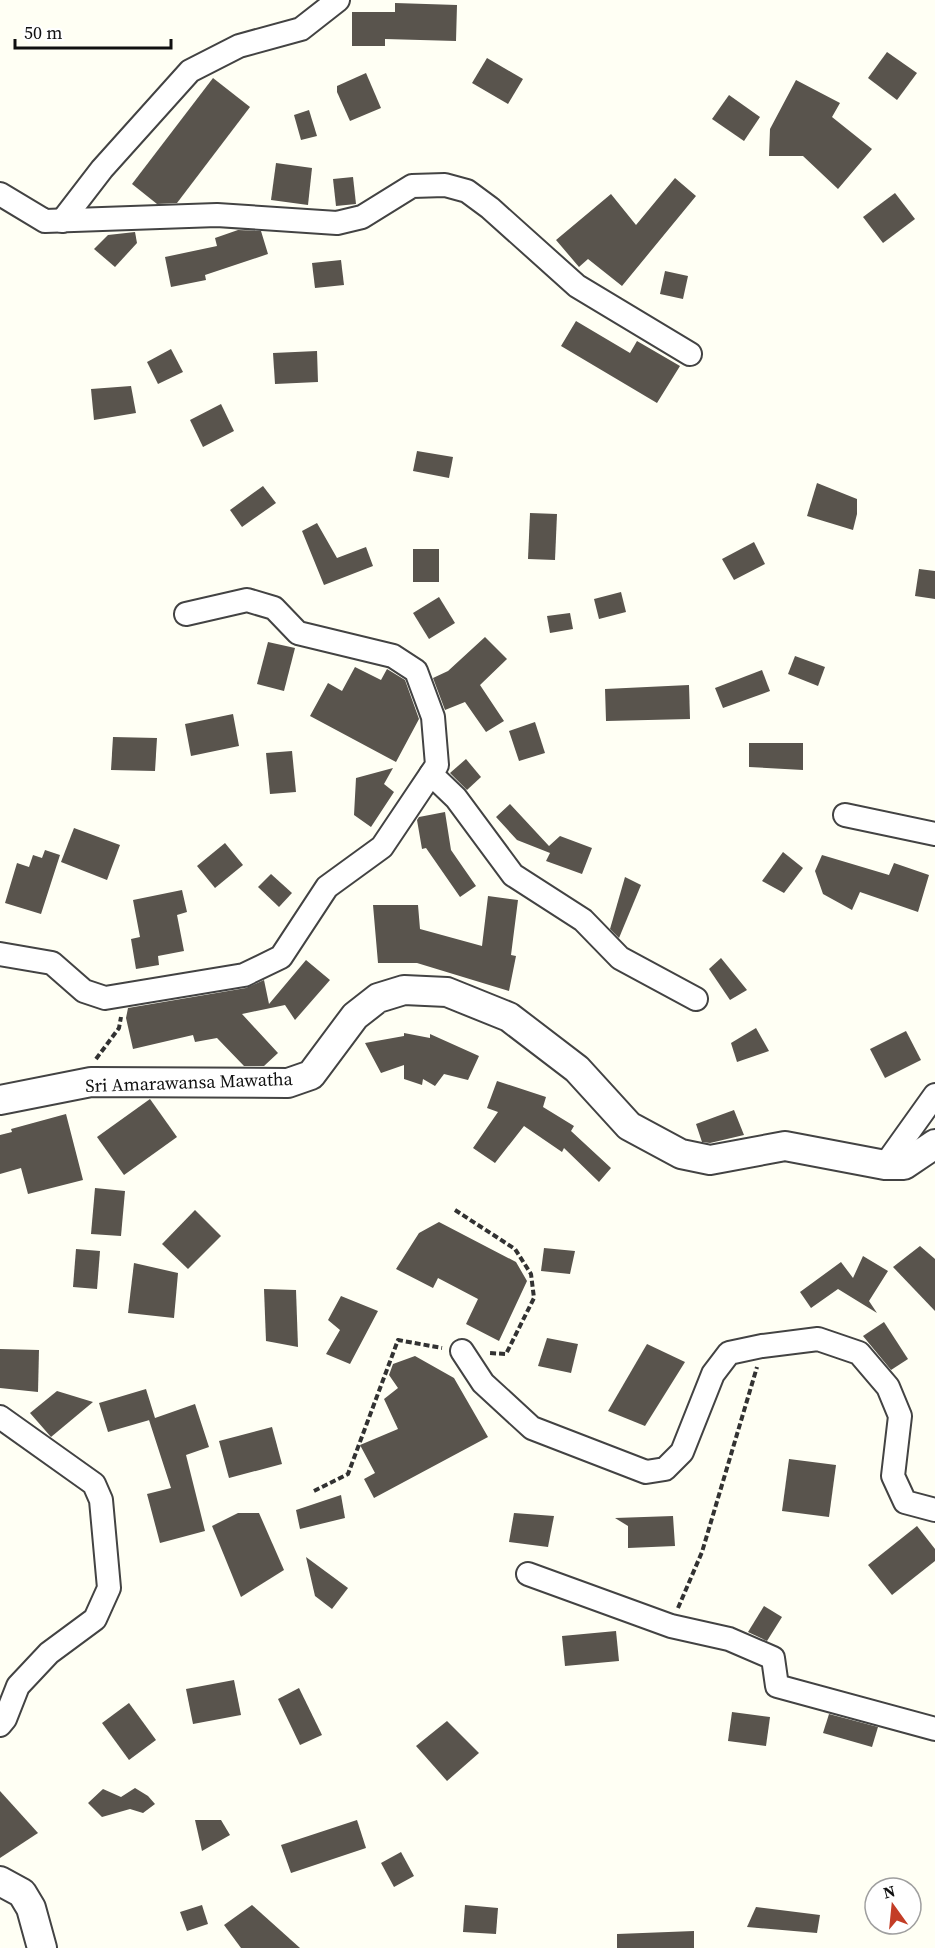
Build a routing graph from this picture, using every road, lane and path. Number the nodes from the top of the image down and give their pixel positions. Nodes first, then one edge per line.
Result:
1 (338, 0) edge
2 (0, 194) edge
3 (62, 221) junction
4 (690, 354) dead end
5 (186, 614) dead end
6 (431, 774) junction
7 (845, 815) dead end
8 (935, 834) edge
9 (0, 954) edge
10 (128, 993) junction
11 (696, 999) dead end
12 (91, 1082) junction
13 (935, 1095) edge
14 (0, 1100) edge
15 (935, 1144) edge
16 (885, 1165) junction
17 (455, 1210) dead end
18 (762, 1346) junction
19 (462, 1351) junction
20 (0, 1417) edge
21 (314, 1491) dead end
22 (935, 1510) edge
23 (528, 1574) dead end
24 (671, 1626) junction
25 (0, 1725) edge
26 (935, 1729) edge
27 (0, 1881) edge
28 (42, 1948) edge

1 - 3 street
2 - 3 street
3 - 4 street
5 - 6 street
6 - 10 street
6 - 11 street
7 - 8 street
9 - 10 street
10 - 12 path
12 - 14 street, Sri Amarawansa Mawatha
12 - 16 street, Sri Amarawansa Mawatha
13 - 16 street
15 - 16 street
17 - 19 path
18 - 19 street
18 - 22 street
18 - 24 path
19 - 21 path
20 - 25 street
23 - 24 street
24 - 26 street
27 - 28 street

